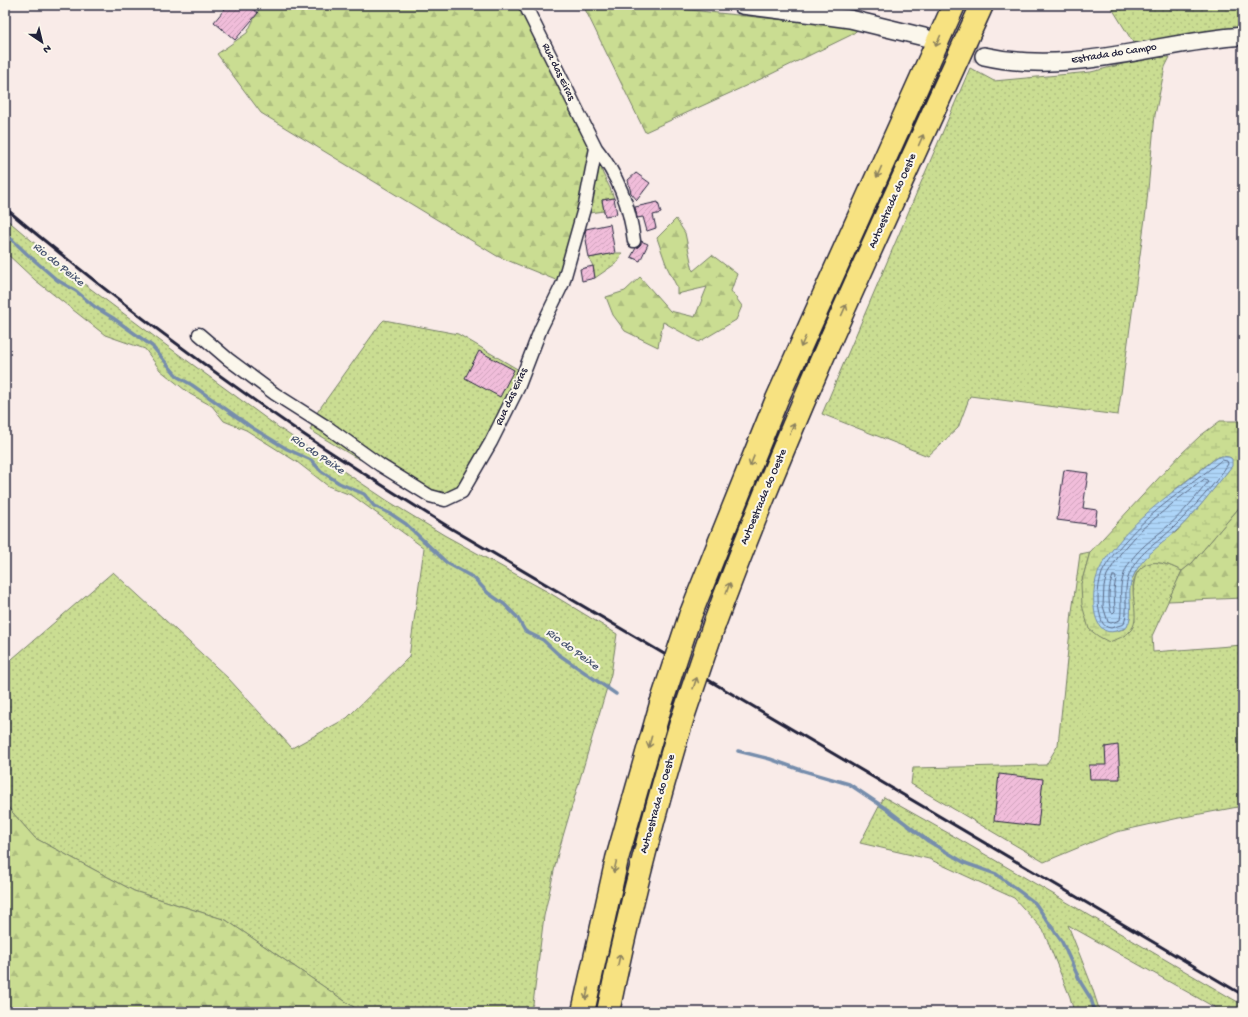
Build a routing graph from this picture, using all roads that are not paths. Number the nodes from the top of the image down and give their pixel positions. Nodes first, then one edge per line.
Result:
1 (524, 5) edge
2 (742, 5) edge
3 (954, 5) edge
4 (982, 5) edge
5 (924, 36) tunnel mouth
6 (1243, 36) edge
7 (984, 56) tunnel mouth
8 (596, 148) junction
9 (634, 241) dead end
10 (199, 334) dead end
11 (583, 1012) edge
12 (608, 1012) edge

1 - 8 street, Rua das Eiras
2 - 5 street
3 -> 11 highway, bridge
12 -> 4 highway, Autoestrada do Oeste, bridge
6 - 7 street, Estrada do Campo
8 - 9 street
8 - 10 street, Rua das Eiras

